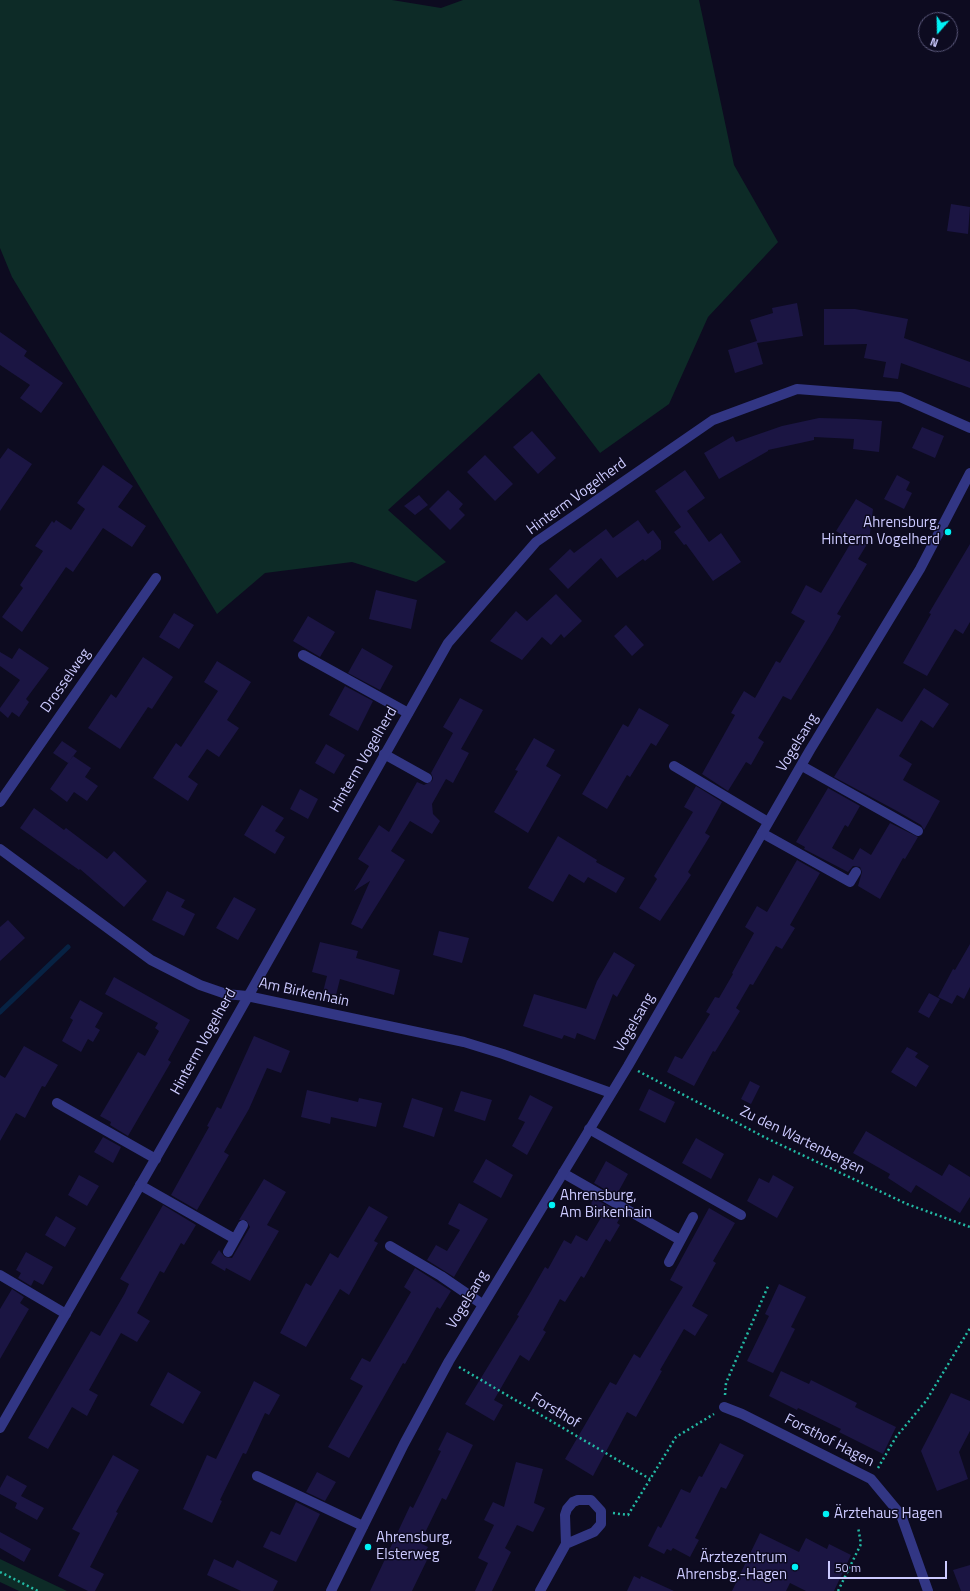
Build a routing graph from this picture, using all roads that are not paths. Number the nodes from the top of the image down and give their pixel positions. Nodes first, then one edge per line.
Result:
1 (970, 428) edge
2 (970, 473) edge
3 (156, 578) dead end
4 (303, 655) dead end
5 (408, 713) junction
6 (384, 754) junction
7 (674, 766) dead end
8 (802, 766) junction
9 (427, 778) dead end
10 (0, 802) edge
11 (768, 822) junction
12 (918, 831) dead end
13 (762, 833) junction
14 (0, 849) edge
15 (856, 872) dead end
16 (247, 996) junction
17 (611, 1092) junction
18 (58, 1103) dead end
19 (589, 1129) junction
20 (156, 1159) junction
21 (562, 1173) junction
22 (140, 1185) junction
23 (741, 1215) dead end
24 (693, 1216) dead end
25 (243, 1225) dead end
26 (235, 1239) junction
27 (680, 1240) junction
28 (390, 1246) dead end
29 (228, 1252) dead end
30 (669, 1262) dead end
31 (0, 1275) edge
32 (482, 1304) junction
33 (66, 1314) junction
34 (724, 1407) road end
35 (0, 1428) edge
36 (257, 1476) dead end
37 (363, 1526) junction
38 (566, 1544) junction
39 (331, 1591) edge
40 (540, 1591) edge
41 (928, 1591) edge

1 - 5 street, Hinterm Vogelherd
2 - 8 street, Vogelsang
3 - 10 street, Drosselweg
4 - 5 street
5 - 6 street, Hinterm Vogelherd
6 - 9 street
6 - 16 street, Hinterm Vogelherd
7 - 11 street
8 - 11 street, Vogelsang
8 - 12 street
11 - 13 street, Vogelsang
13 - 15 street
13 - 17 street, Vogelsang
14 - 16 street, Am Birkenhain
16 - 17 street, Am Birkenhain
16 - 20 street, Hinterm Vogelherd
17 - 19 street, Vogelsang
18 - 20 street
19 - 21 street, Vogelsang
19 - 23 street
20 - 22 street, Hinterm Vogelherd
21 - 27 street
21 - 32 street, Vogelsang
22 - 26 street
22 - 33 street, Hinterm Vogelherd
24 - 27 street
25 - 26 street
26 - 29 street
27 - 30 street
28 - 32 street
31 - 33 street
32 - 37 street, Vogelsang
33 - 35 street, Hinterm Vogelherd
34 - 41 street, Forsthof Hagen
36 - 37 street
37 - 39 street, Vogelsang
38 - 38 street
38 - 40 street

